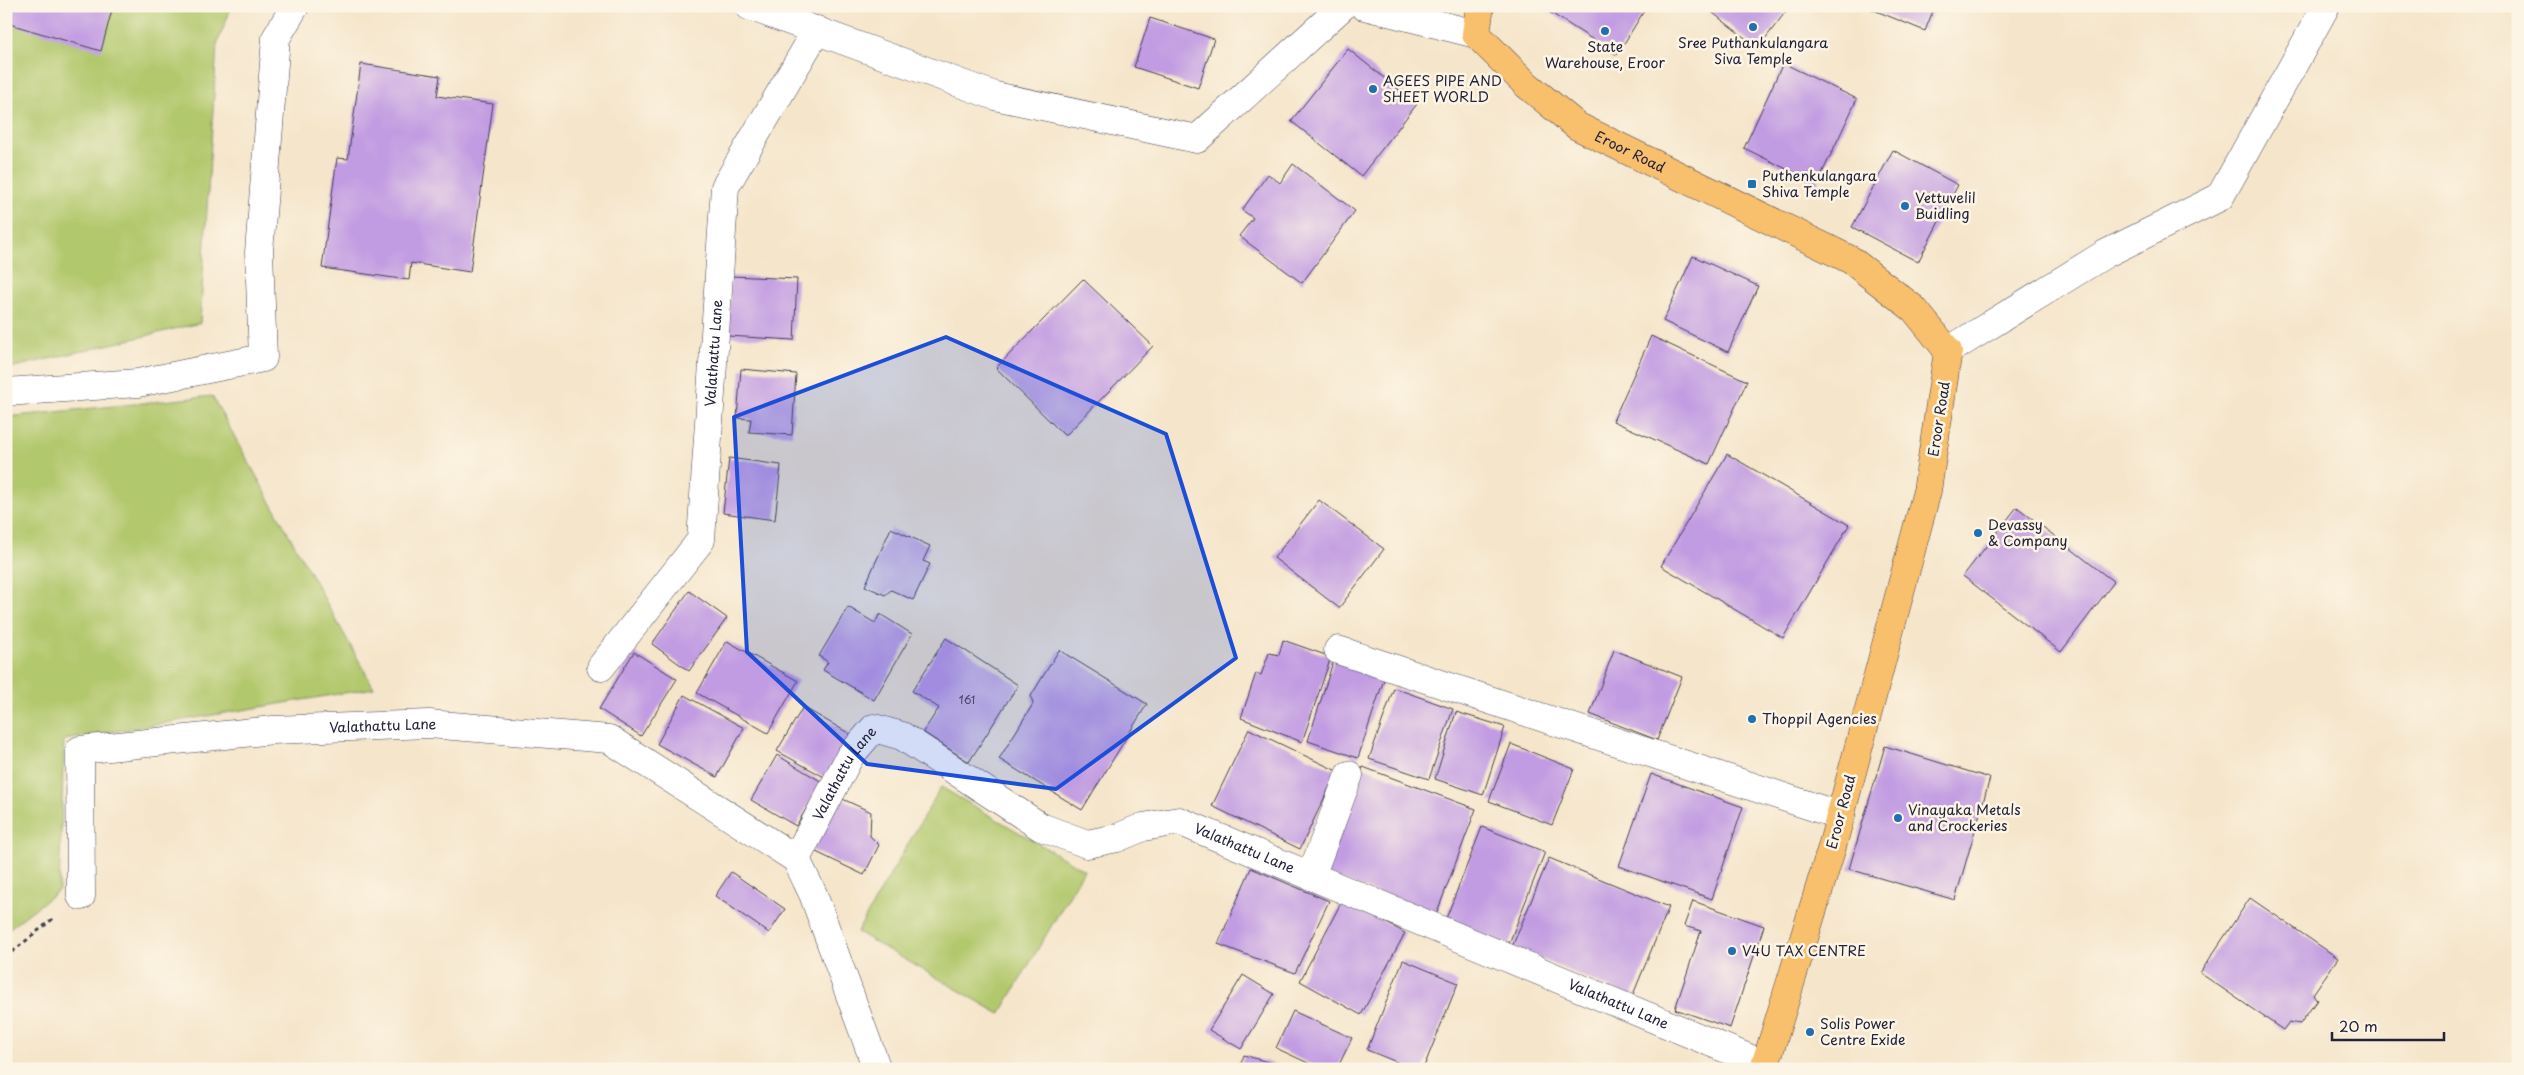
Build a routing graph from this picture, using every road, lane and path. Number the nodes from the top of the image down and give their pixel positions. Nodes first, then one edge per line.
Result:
1 (295, 6) edge
2 (748, 6) edge
3 (1343, 6) edge
4 (1364, 6) edge
5 (1480, 6) edge
6 (2326, 6) edge
7 (817, 30) junction
8 (1476, 34) junction
9 (1948, 351) junction
10 (6, 392) edge
11 (1338, 650) dead end
12 (601, 667) dead end
13 (1349, 775) dead end
14 (1840, 816) junction
15 (796, 859) junction
16 (1311, 876) junction
17 (81, 896) joint
18 (6, 957) edge
19 (1765, 1067) edge
20 (877, 1069) edge

1 - 10 street
2 - 7 street
3 - 7 street
4 - 8 street
5 - 8 main road
6 - 9 street
7 - 12 street, Valathattu Lane
8 - 9 main road, Eroor Road
9 - 14 main road, Eroor Road
11 - 14 street
13 - 16 street
14 - 19 main road, Eroor Road
15 - 16 street, Valathattu Lane
15 - 17 street, Valathattu Lane
15 - 20 street
16 - 19 street, Valathattu Lane
17 - 18 path

